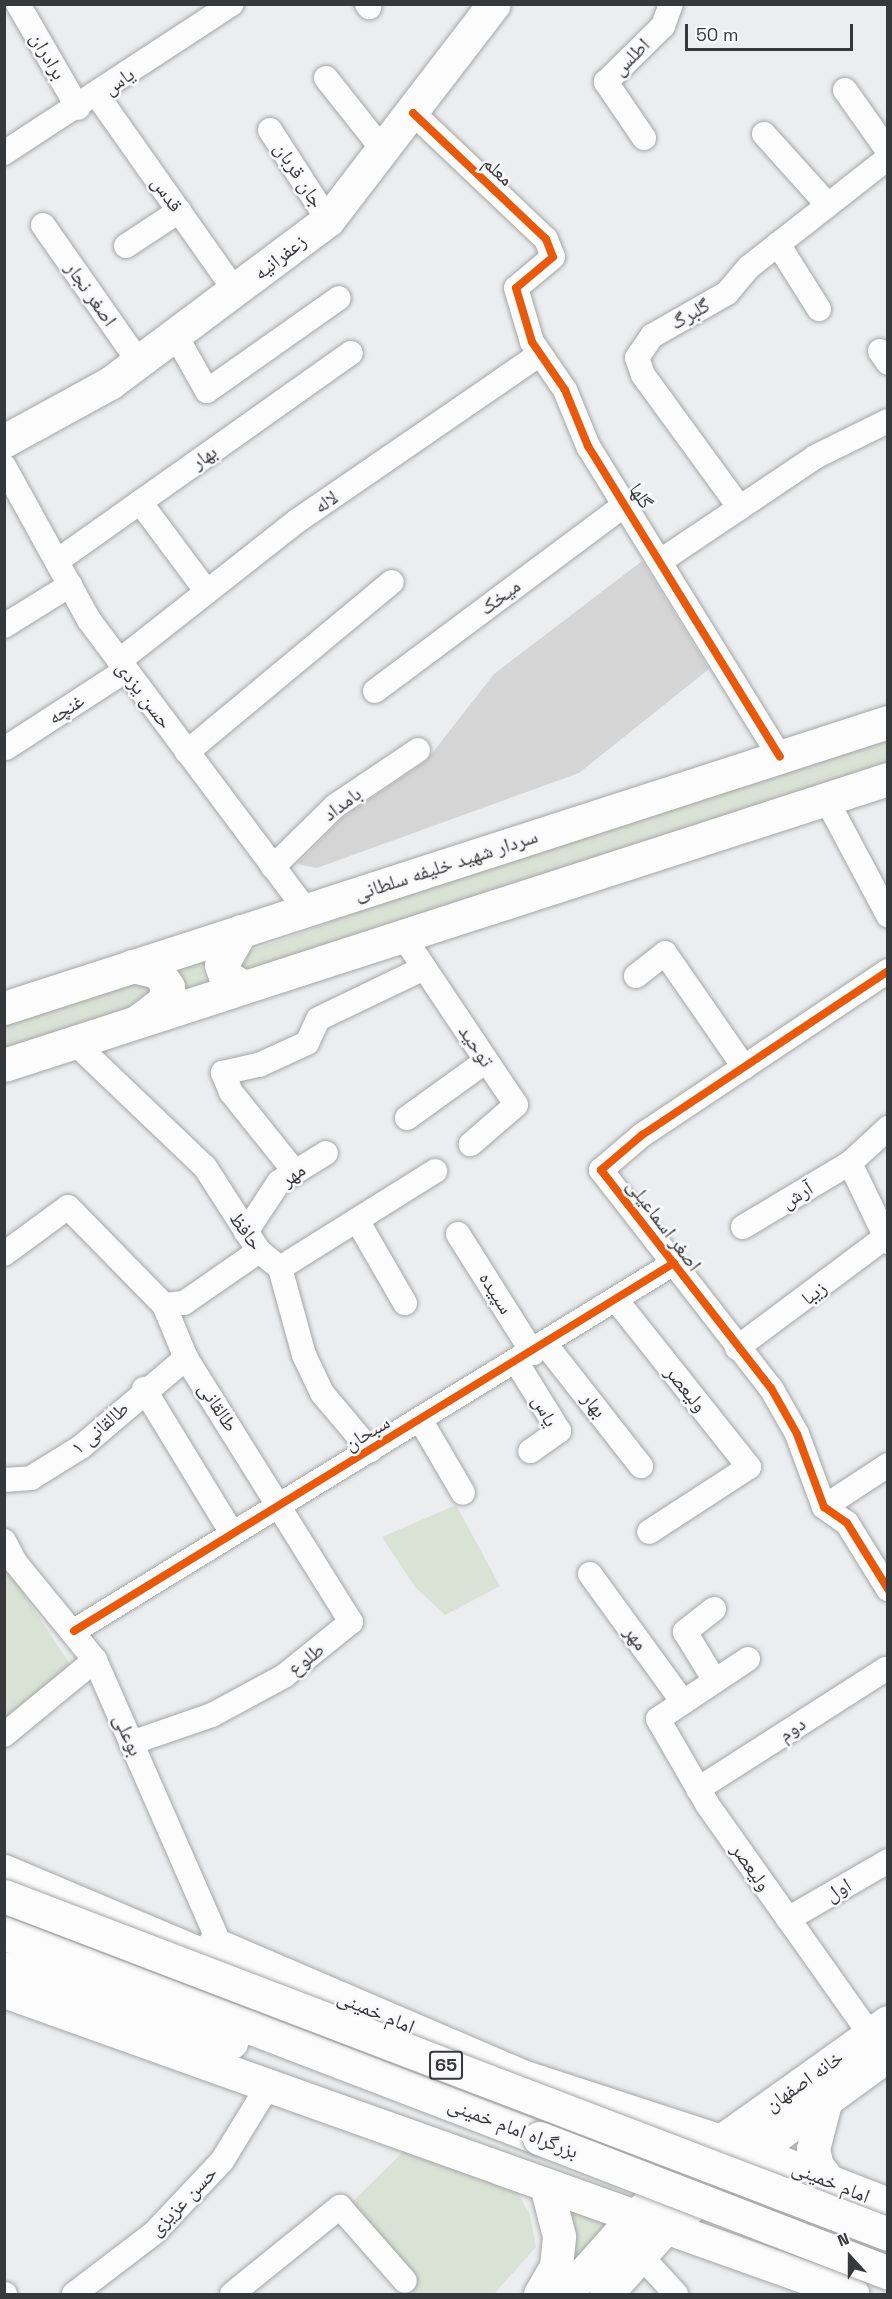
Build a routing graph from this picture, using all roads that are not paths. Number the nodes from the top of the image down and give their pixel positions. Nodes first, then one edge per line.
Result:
1 (18, 4) edge
2 (232, 4) edge
3 (494, 4) edge
4 (671, 4) edge
5 (326, 78) dead end
6 (845, 90) dead end
7 (88, 102) junction
8 (413, 113) junction
9 (270, 130) dead end
10 (764, 134) dead end
11 (644, 138) dead end
12 (383, 150) junction
13 (888, 151) edge
14 (4, 153) edge
15 (888, 158) edge
16 (827, 204) junction
17 (179, 211) junction
18 (328, 220) junction
19 (43, 225) dead end
20 (778, 244) junction
21 (126, 246) dead end
22 (553, 257) joint
23 (236, 292) junction
24 (339, 298) dead end
25 (819, 309) dead end
26 (176, 336) junction
27 (351, 353) dead end
28 (540, 354) junction
29 (139, 362) junction
30 (888, 421) edge
31 (4, 441) edge
32 (4, 466) edge
33 (140, 502) junction
34 (626, 504) junction
35 (740, 508) junction
36 (662, 560) junction
37 (57, 561) junction
38 (392, 582) dead end
39 (70, 585) junction
40 (207, 592) junction
41 (4, 626) edge
42 (123, 665) junction
43 (375, 691) dead end
44 (888, 722) edge
45 (6, 748) edge
46 (418, 750) dead end
47 (187, 752) junction
48 (780, 757) junction
49 (888, 779) edge
50 (826, 799) junction
51 (273, 867) junction
52 (306, 910) junction
53 (888, 915) edge
54 (241, 931) junction
55 (403, 936) junction
56 (132, 966) junction
57 (424, 968) junction
58 (888, 971) edge
59 (636, 976) dead end
60 (244, 987) junction
61 (4, 1008) edge
62 (137, 1021) junction
63 (74, 1042) junction
64 (486, 1061) junction
65 (4, 1065) edge
66 (744, 1067) junction
67 (407, 1118) dead end
68 (888, 1128) edge
69 (471, 1144) dead end
70 (326, 1153) dead end
71 (850, 1163) junction
72 (435, 1171) dead end
73 (295, 1172) junction
74 (357, 1220) junction
75 (743, 1227) dead end
76 (458, 1234) dead end
77 (886, 1238) edge
78 (252, 1242) junction
79 (4, 1254) edge
80 (674, 1263) junction
81 (280, 1269) junction
82 (617, 1301) junction
83 (405, 1303) dead end
84 (164, 1305) junction
85 (737, 1348) junction
86 (532, 1353) junction
87 (186, 1358) junction
88 (144, 1389) junction
89 (421, 1421) junction
90 (370, 1450) junction
91 (530, 1451) dead end
92 (888, 1465) edge
93 (641, 1466) dead end
94 (4, 1480) edge
95 (463, 1493) dead end
96 (280, 1504) junction
97 (824, 1507) junction
98 (649, 1532) dead end
99 (232, 1533) junction
100 (4, 1541) edge
101 (590, 1574) dead end
102 (885, 1580) edge
103 (714, 1609) dead end
104 (74, 1630) junction
105 (748, 1659) dead end
106 (95, 1660) junction
107 (886, 1669) edge
108 (714, 1681) junction
109 (683, 1702) junction
110 (4, 1735) edge
111 (131, 1743) junction
112 (698, 1789) junction
113 (4, 1858) edge
114 (888, 1860) edge
115 (4, 1871) edge
116 (4, 1896) edge
117 (788, 1920) junction
118 (4, 1933) edge
119 (221, 1947) junction
120 (4, 1968) edge
121 (4, 1991) edge
122 (882, 2037) edge
123 (850, 2064) junction
124 (268, 2085) junction
125 (827, 2095) junction
126 (532, 2099) junction
127 (755, 2116) junction
128 (677, 2127) junction
129 (539, 2138) junction
130 (721, 2141) junction
131 (754, 2152) junction
132 (829, 2181) junction
133 (546, 2185) junction
134 (888, 2204) edge
135 (634, 2217) junction
136 (665, 2228) junction
137 (888, 2234) edge
138 (641, 2256) junction
139 (888, 2273) edge
140 (405, 2281) dead end
141 (74, 2295) edge
142 (232, 2295) edge
143 (540, 2295) edge
144 (565, 2295) edge
145 (606, 2295) edge
146 (676, 2295) edge
147 (853, 2295) edge

1 - 7 street, برادران
2 - 7 street, یاس
3 - 8 main road, زعفرانیه
4 - 11 street, اطلس
5 - 12 street
6 - 13 street
7 - 14 street, یاس
7 - 17 street, قدس
8 - 12 main road, زعفرانیه
8 - 22 street, معلم
9 - 18 street, جان قربان
10 - 16 street
12 - 18 main road, زعفرانیه
15 - 16 street, گلبرگ
16 - 20 street, گلبرگ
17 - 21 street
17 - 23 street, قدس
18 - 23 main road, زعفرانیه
19 - 29 street, اصغر نجار
20 - 25 street
20 - 35 street, گلبرگ
22 - 28 street, گلها
23 - 26 main road, زعفرانیه
24 - 26 street
26 - 29 main road, زعفرانیه
27 - 33 street, بهار
28 - 34 street, گلها
28 - 40 street, لاله
29 - 31 main road, زعفرانیه
30 - 35 street
32 - 37 street, حسن یزدی
33 - 37 street, بهار
33 - 40 street
34 - 36 street, گلها
34 - 43 street, میخک
35 - 36 street
36 - 48 street, گلها
37 - 39 street, حسن یزدی
38 - 47 street
39 - 41 street
39 - 42 street, حسن یزدی
40 - 42 street, لاله
42 - 45 street, غنچه
42 - 47 street, حسن یزدی
44 - 48 main road, سردار شهید خلیفه سلطانی
46 - 51 street, بامداد
47 - 51 street, حسن یزدی
48 - 52 main road, سردار شهید خلیفه سلطانی
49 - 50 main road
50 - 53 street
50 - 55 main road
51 - 52 street, حسن یزدی
52 - 54 main road, سردار شهید خلیفه سلطانی
54 - 56 main road, سردار شهید خلیفه سلطانی
54 - 60 main road
55 - 57 street, توحید
55 - 60 main road
56 - 61 main road, سردار شهید خلیفه سلطانی
56 - 62 main road
57 - 64 street, توحید
57 - 73 street
58 - 66 street, اصغر اسماعیلی
59 - 66 street
60 - 62 main road
62 - 63 main road
63 - 65 main road
63 - 78 street, حافظ
64 - 67 street
64 - 69 street, توحید
66 - 80 street, اصغر اسماعیلی
68 - 71 street, آرش
70 - 73 street, مهر
71 - 75 street, آرش
71 - 77 street
72 - 74 street
73 - 78 street, مهر
74 - 81 street
74 - 83 street
76 - 86 street, سپیده
77 - 85 street, زیبا
78 - 81 street, حافظ
78 - 84 street
79 - 84 street, طالقانی
80 - 82 street, سبحان
80 - 85 street, اصغر اسماعیلی
81 - 90 street
82 - 86 street, سبحان
82 - 98 street, ولیعصر
84 - 87 street, طالقانی
85 - 97 street, اصغر اسماعیلی
86 - 89 street, سبحان
86 - 91 street, یاس
86 - 93 street, بهار
87 - 88 street, طالقانی ۱
87 - 96 street, طالقانی
88 - 94 street, طالقانی ۱
88 - 99 street
89 - 90 street, سبحان
89 - 95 street
90 - 96 street, سبحان
92 - 97 street
96 - 99 street, سبحان
96 - 111 street, طلوع
97 - 102 street
99 - 104 street, سبحان
100 - 104 street, بوعلی
101 - 109 street, مهر
103 - 108 street
104 - 106 street, بوعلی
105 - 108 street
106 - 110 street
106 - 111 street, بوعلی
107 - 112 street, دوم
108 - 109 street
109 - 112 street, ولیعصر
111 - 119 street, بوعلی
112 - 117 street, ولیعصر
113 - 119 main road, امام خمینی
114 - 117 street, اول
115 - 126 main road
116 - 126 main road, بزرگراه امام خمینی / 65, bridge
117 - 122 street, ولیعصر
118 - 129 main road, بزرگراه امام خمینی / 65
119 - 128 main road, امام خمینی
120 - 129 main road
121 - 124 main road
122 - 123 main road, خانه اصفهان
123 - 125 main road, خانه اصفهان
123 - 127 main road, خانه اصفهان
124 - 133 main road
124 - 141 street, حسن عزیزی
125 - 131 main road, خانه اصفهان
125 - 132 main road
126 - 137 main road, بزرگراه امام خمینی / 65, bridge
127 - 128 main road
127 - 130 main road, خانه اصفهان
128 - 130 main road, امام خمینی
129 - 139 main road, بزرگراه امام خمینی / 65, bridge
130 - 131 main road, امام خمینی
130 - 135 main road, خانه اصفهان
131 - 132 main road, امام خمینی
131 - 136 main road, خانه اصفهان
132 - 134 main road, امام خمینی
133 - 135 main road
133 - 143 main road
135 - 136 main road
135 - 144 main road, خانه اصفهان
136 - 138 main road, خانه اصفهان
136 - 147 main road
138 - 145 main road, خانه اصفهان
138 - 146 street
140 - 142 street

